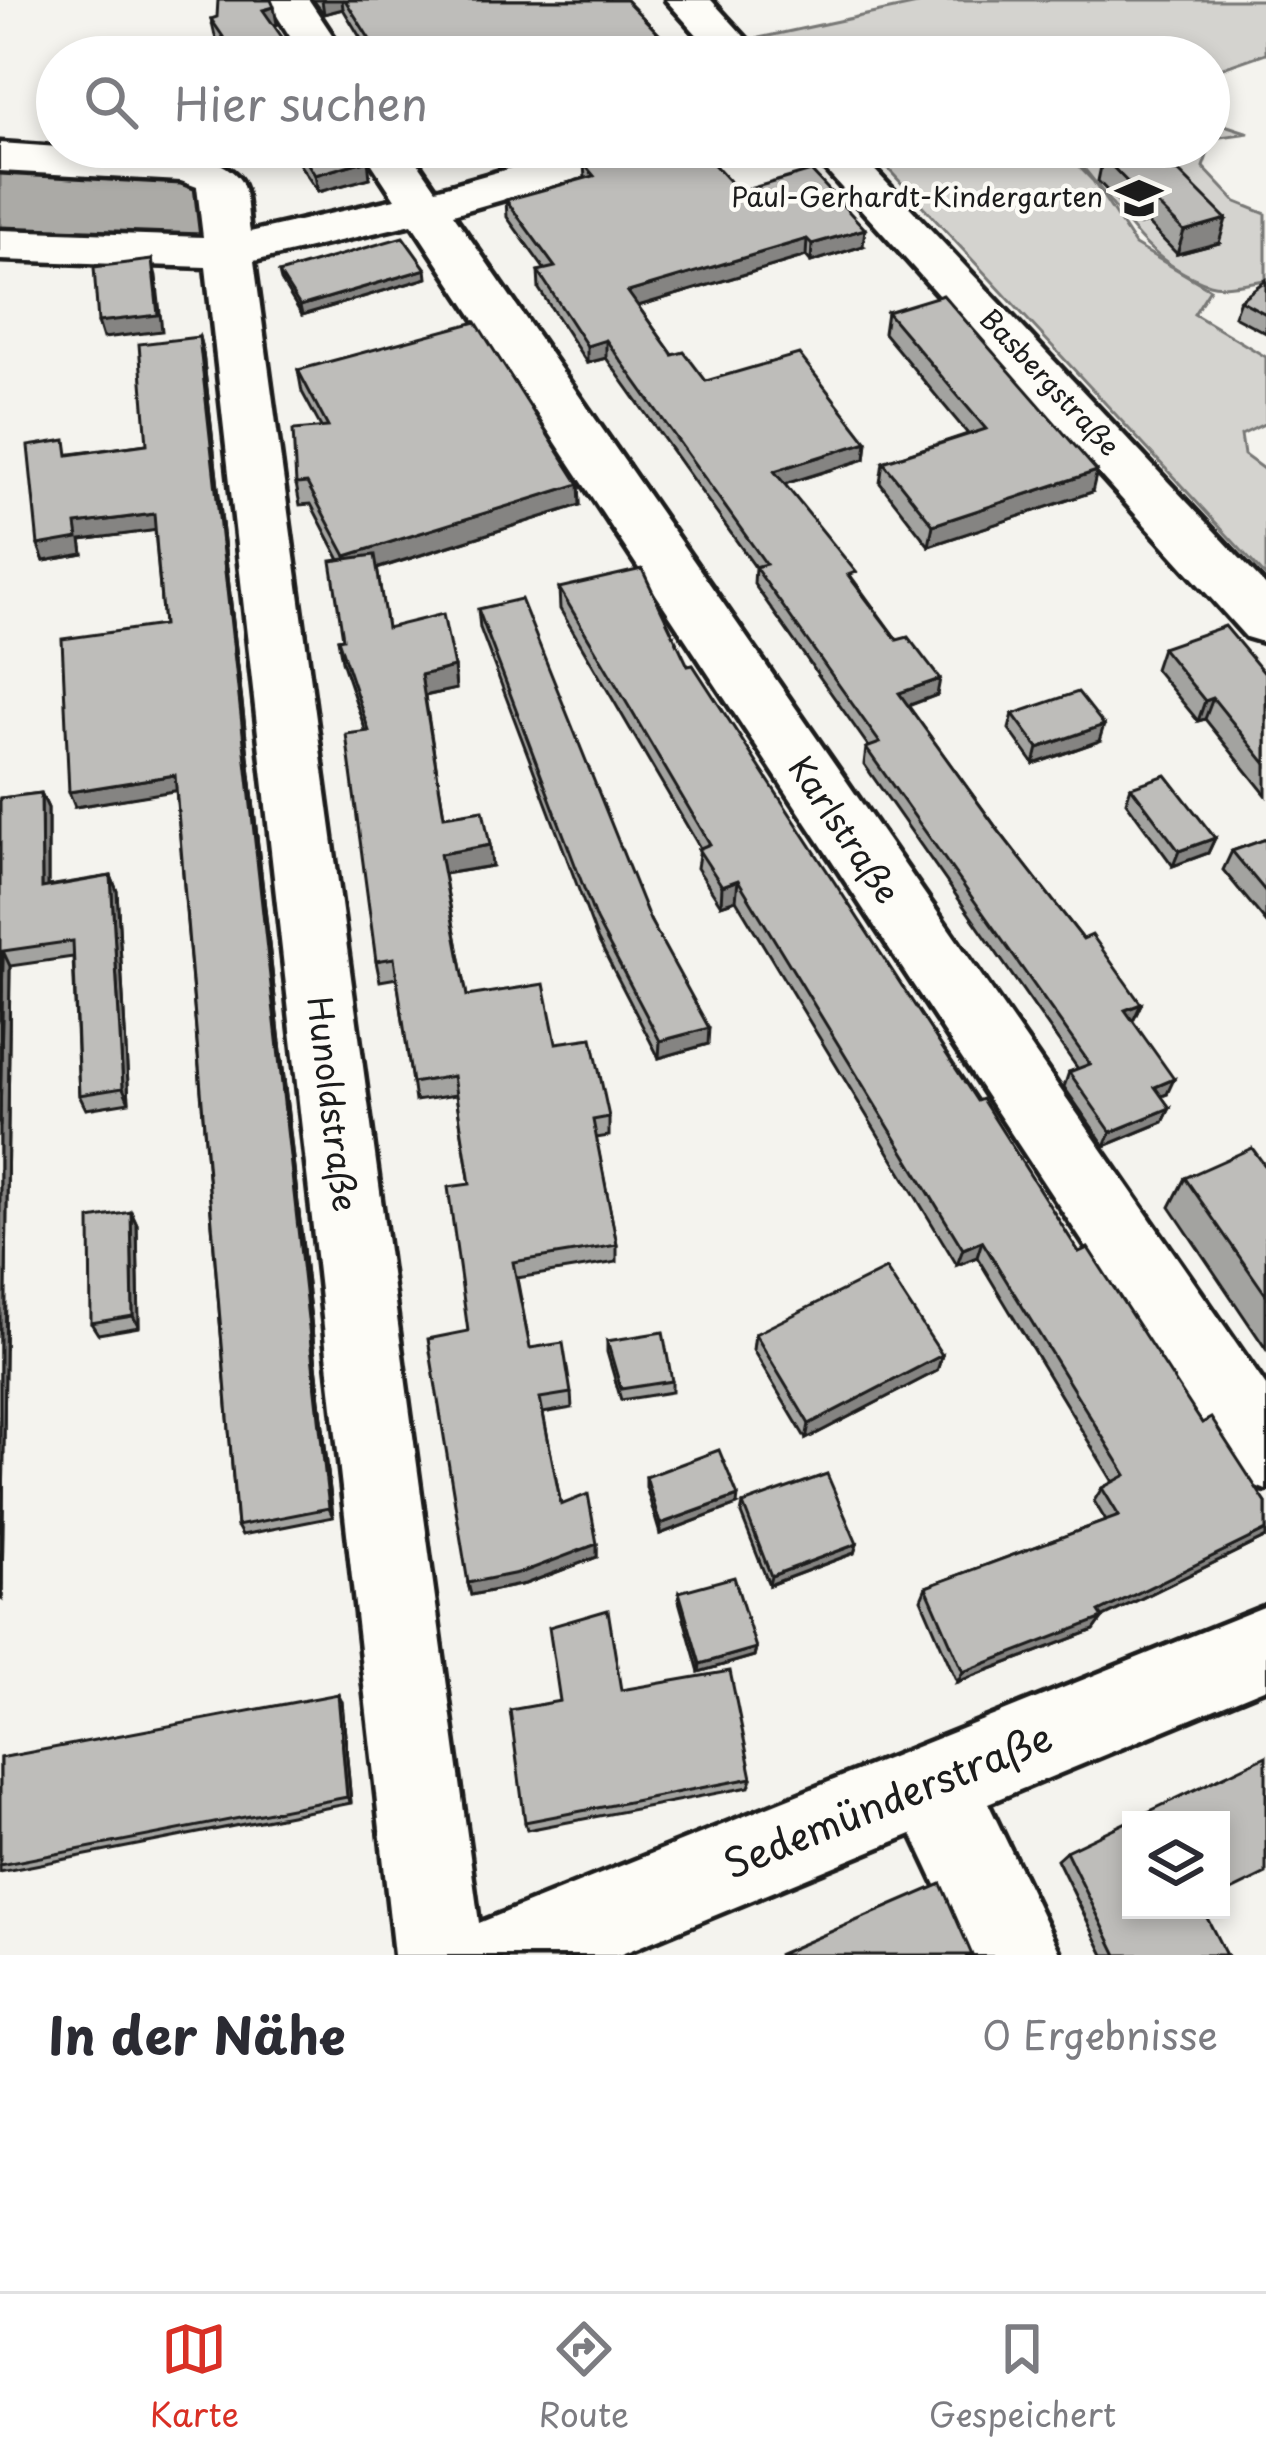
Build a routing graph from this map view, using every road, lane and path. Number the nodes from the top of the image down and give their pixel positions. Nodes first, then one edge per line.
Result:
1 (288, 0) edge
2 (687, 0) edge
3 (312, 36) edge
4 (721, 36) edge
5 (0, 157) edge
6 (36, 159) edge
7 (191, 168) edge
8 (398, 168) edge
9 (562, 168) edge
10 (847, 168) edge
11 (424, 207) junction
12 (0, 245) edge
13 (225, 253) junction
14 (1266, 622) edge
15 (1266, 1452) edge
16 (1266, 1647) edge
17 (932, 1782) junction
18 (439, 1955) edge
19 (510, 1955) edge
20 (1016, 1955) edge

1 - 3 street
2 - 4 street
5 - 6 street, Hunoldstraße
7 - 13 street, Hunoldstraße
8 - 11 street, Karlstraße
9 - 11 street
10 - 14 street, Basbergstraße
11 - 13 street
11 - 15 street, Karlstraße
12 - 13 street
13 - 18 street, Hunoldstraße
16 - 17 street, Sedemünderstraße
17 - 19 street, Sedemünderstraße
17 - 20 street

